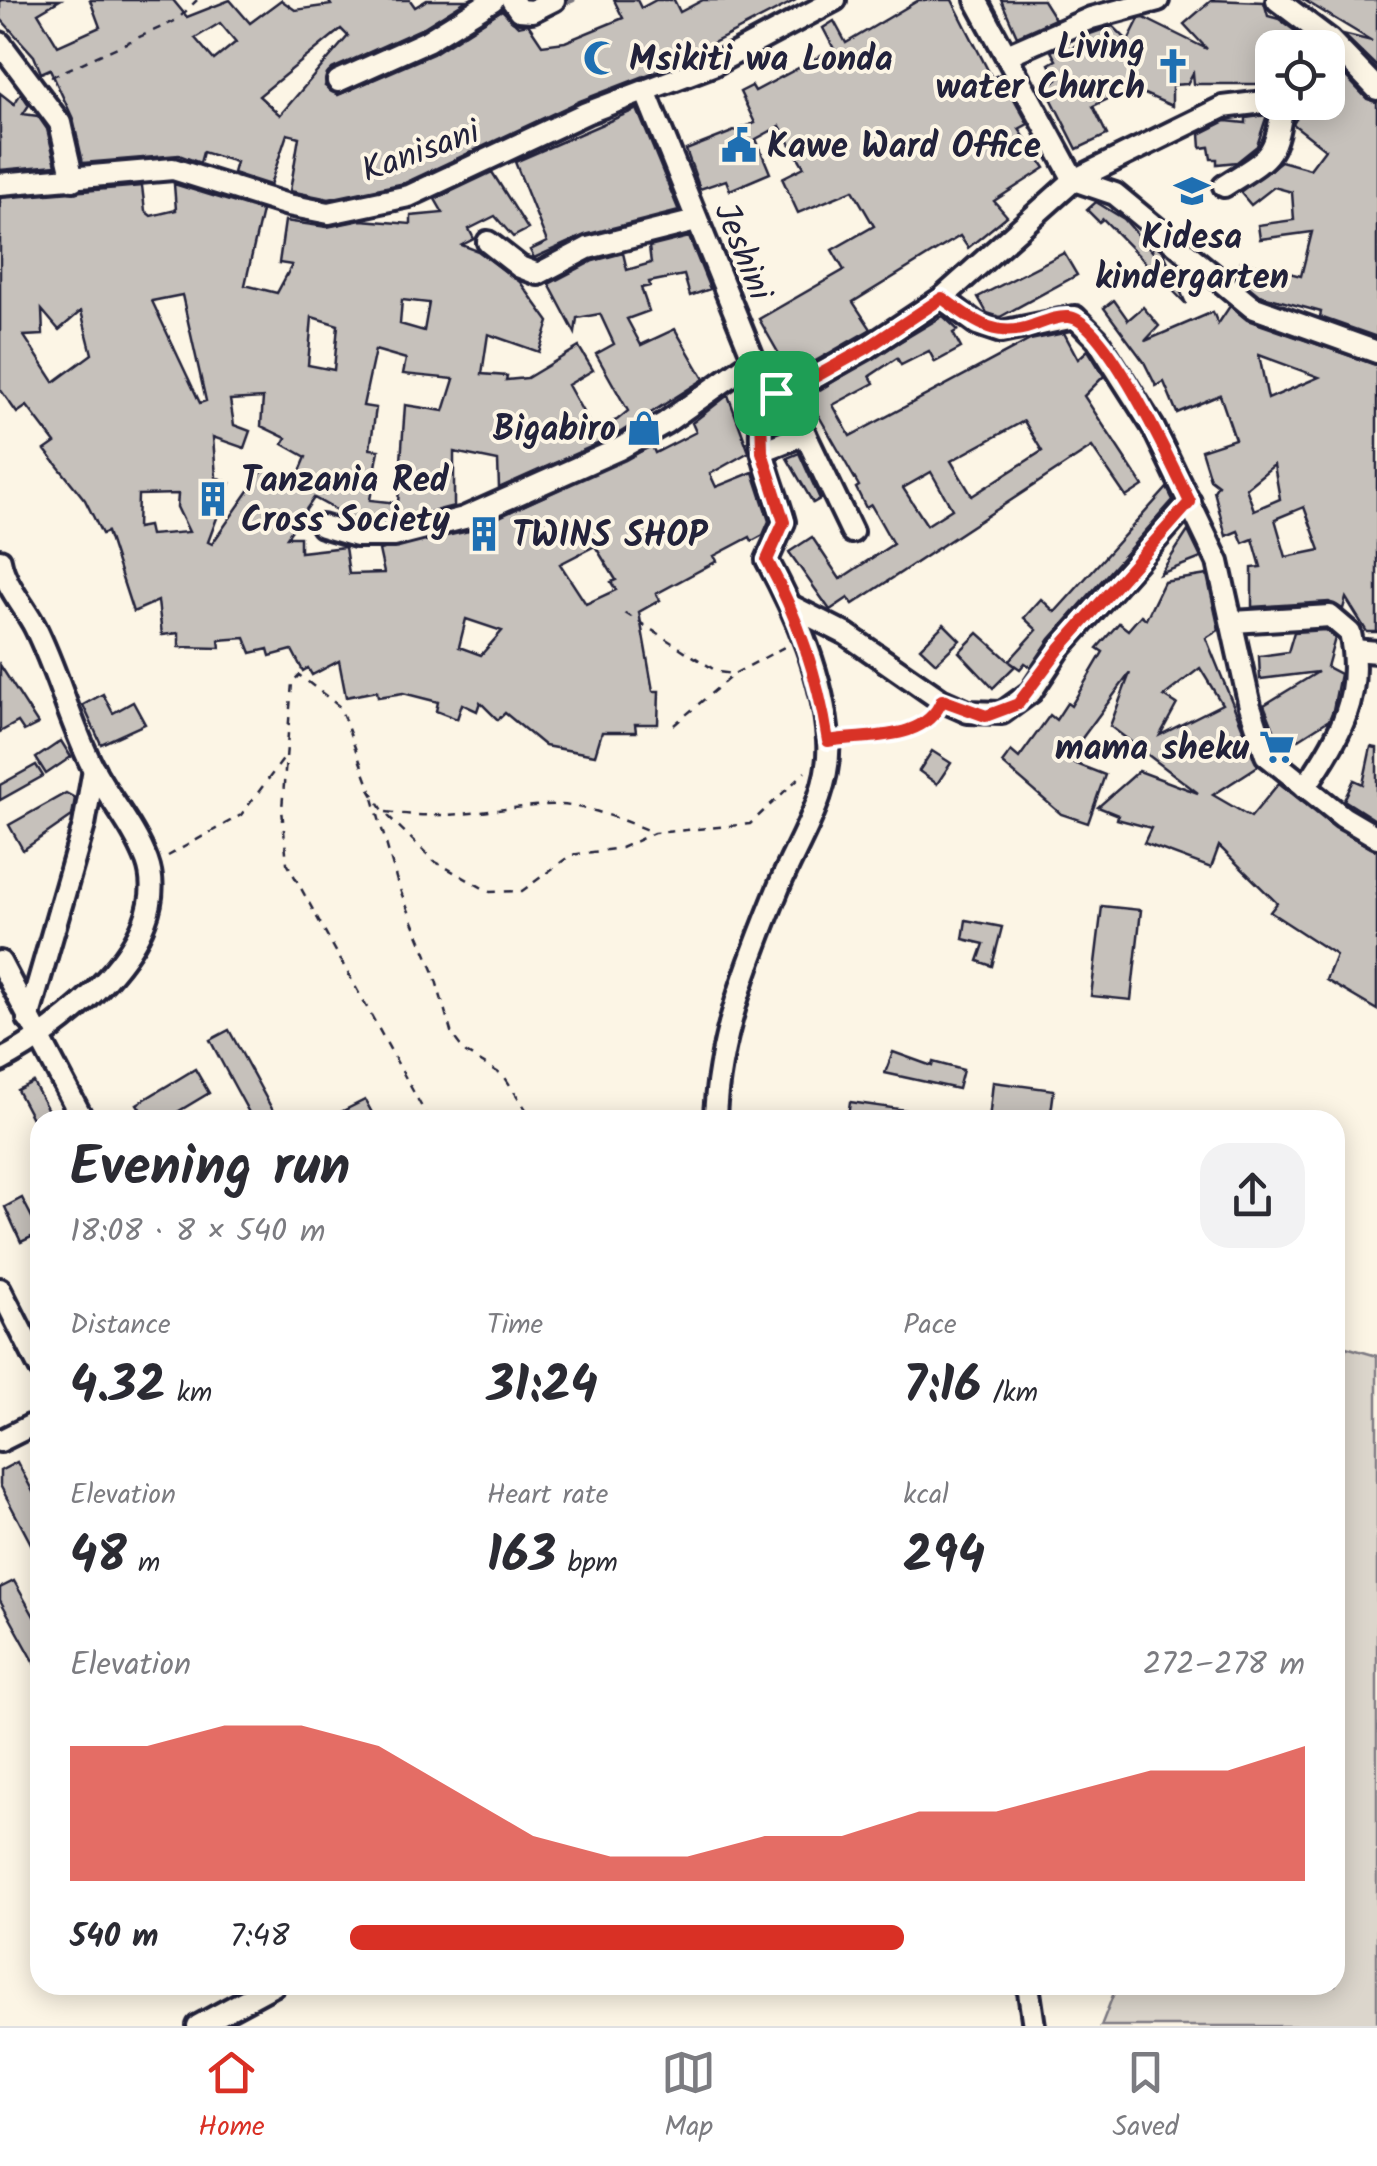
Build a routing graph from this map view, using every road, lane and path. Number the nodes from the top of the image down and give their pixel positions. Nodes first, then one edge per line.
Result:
1 (197, 0) edge
2 (493, 0) edge
3 (512, 0) edge
4 (554, 0) edge
5 (835, 0) edge
6 (976, 0) edge
7 (1158, 0) edge
8 (1277, 0) edge
9 (1311, 30) edge
10 (0, 43) edge
11 (1008, 55) junction
12 (1345, 61) edge
13 (338, 81) dead end
14 (32, 87) junction
15 (1377, 90) edge
16 (646, 93) junction
17 (1255, 103) edge
18 (1280, 120) edge
19 (72, 180) junction
20 (1074, 180) junction
21 (0, 184) edge
22 (1224, 186) dead end
23 (696, 221) junction
24 (488, 242) dead end
25 (942, 298) junction
26 (1377, 352) edge
27 (754, 360) junction
28 (779, 395) junction
29 (805, 434) junction
30 (762, 452) junction
31 (1190, 502) junction
32 (322, 526) dead end
33 (852, 532) dead end
34 (0, 560) edge
35 (793, 607) junction
36 (625, 613) dead end
37 (1234, 622) junction
38 (803, 638) junction
39 (1354, 650) junction
40 (1377, 652) edge
41 (734, 674) junction
42 (942, 700) junction
43 (674, 725) dead end
44 (828, 748) junction
45 (285, 756) junction
46 (94, 769) junction
47 (1305, 787) junction
48 (372, 791) junction
49 (384, 812) junction
50 (654, 833) junction
51 (1377, 836) edge
52 (147, 862) junction
53 (0, 962) edge
54 (28, 1019) junction
55 (39, 1041) junction
56 (0, 1061) edge
57 (78, 1110) edge
58 (423, 1110) edge
59 (527, 1110) edge
60 (716, 1110) edge
61 (0, 1289) edge
62 (30, 1348) edge
63 (30, 1426) edge
64 (0, 1441) edge
65 (255, 1995) edge
66 (1029, 1995) edge
67 (198, 2026) edge
68 (1034, 2026) edge

1 - 14 path
2 - 13 street
3 - 4 street
5 - 16 street, Kanisani
6 - 11 street
7 - 11 street
8 - 9 street
10 - 14 street
11 - 20 street
12 - 15 street
14 - 19 street
16 - 19 street, Kanisani
16 - 23 street, Jeshini
17 - 20 street
18 - 22 street
19 - 21 street, Kanisani
20 - 25 street
20 - 26 street
23 - 24 street
23 - 27 street, Jeshini
25 - 28 street
25 - 31 street
27 - 28 street, Jeshini
27 - 32 street
28 - 29 street, Jeshini
28 - 30 street
29 - 30 street
29 - 33 street, Jeshini
30 - 35 street
31 - 37 street
31 - 42 street
34 - 46 street
35 - 38 street
35 - 42 street
36 - 41 path
37 - 39 street
37 - 47 street
38 - 41 path
38 - 44 street
39 - 40 street
39 - 47 street
41 - 43 path
42 - 44 path
44 - 50 path
44 - 60 street
45 - 48 path
45 - 52 path
45 - 58 path
46 - 52 street
46 - 54 street
47 - 51 street
48 - 49 path
48 - 59 path
49 - 50 path
49 - 50 path
52 - 55 street
53 - 54 street
54 - 55 street
55 - 56 street
55 - 57 street
61 - 62 street
63 - 64 street
65 - 67 street
66 - 68 street

